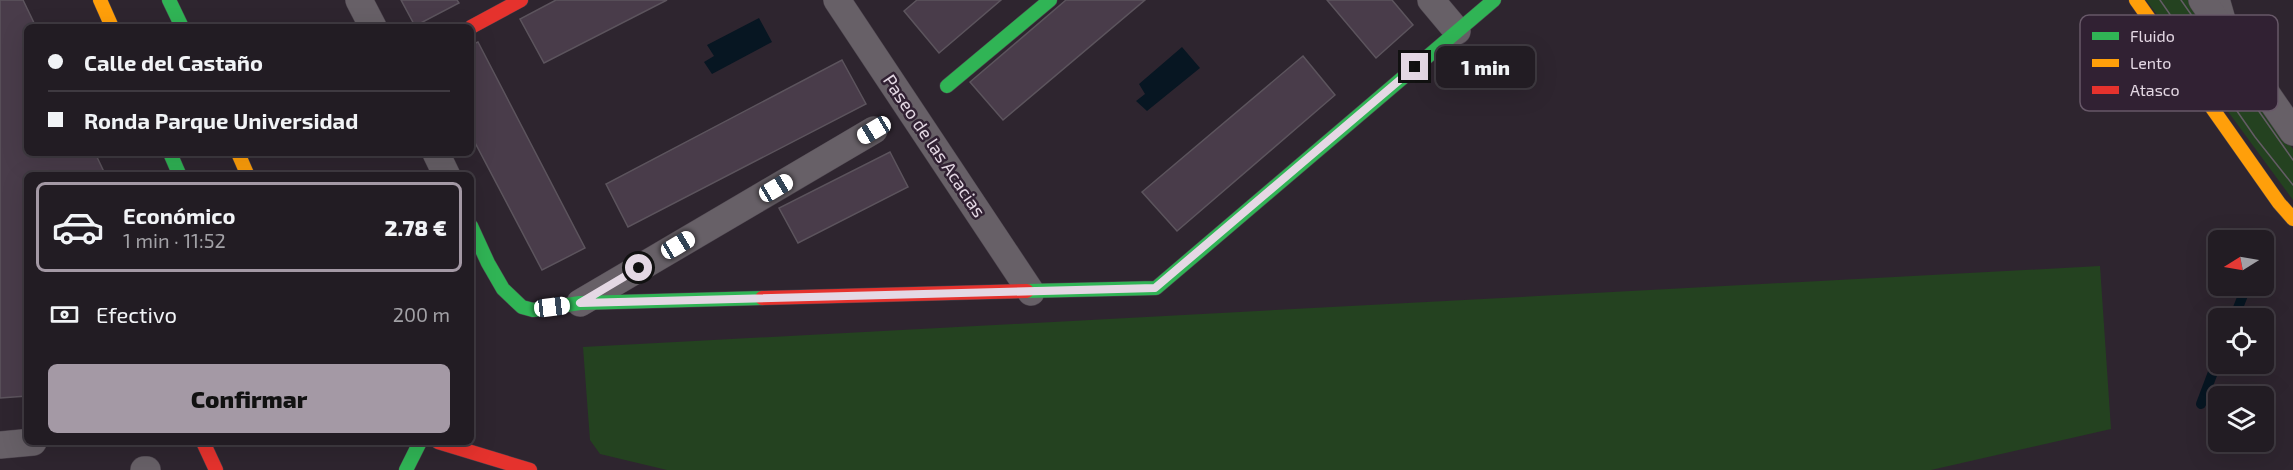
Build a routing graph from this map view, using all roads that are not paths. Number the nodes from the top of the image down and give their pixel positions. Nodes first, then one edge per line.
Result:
1 (100, 0) edge
2 (169, 0) edge
3 (359, 0) edge
4 (521, 0) edge
5 (837, 0) edge
6 (1050, 0) edge
7 (1431, 0) edge
8 (1494, 0) edge
9 (2136, 0) edge
10 (2202, 0) edge
11 (2223, 0) edge
12 (2147, 15) edge
13 (2212, 15) edge
14 (2227, 15) edge
15 (111, 24) edge
16 (181, 24) edge
17 (371, 24) edge
18 (474, 25) edge
19 (1457, 31) junction
20 (947, 86) dead end
21 (2278, 110) edge
22 (2214, 111) edge
23 (874, 130) dead end
24 (2293, 132) edge
25 (171, 156) edge
26 (239, 156) edge
27 (437, 156) edge
28 (178, 172) edge
29 (246, 172) edge
30 (445, 172) edge
31 (2293, 219) edge
32 (474, 232) edge
33 (1031, 292) junction
34 (580, 303) junction
35 (24, 443) edge
36 (0, 445) edge
37 (204, 445) edge
38 (418, 445) edge
39 (448, 445) edge
40 (216, 470) edge
41 (406, 470) edge
42 (530, 470) edge

1 - 15 street
2 - 16 street
3 - 17 street
4 - 18 street
5 - 33 street, Paseo de las Acacias
6 - 20 street
7 - 19 street
8 - 19 street
9 - 12 street
10 - 13 street
11 - 14 lane
19 - 33 street
21 - 24 street
22 - 31 street
23 - 34 street
25 - 28 street
26 - 29 street
27 - 30 street
32 - 34 street
33 - 34 street
35 - 36 street
37 - 40 street
38 - 41 street
39 - 42 street

